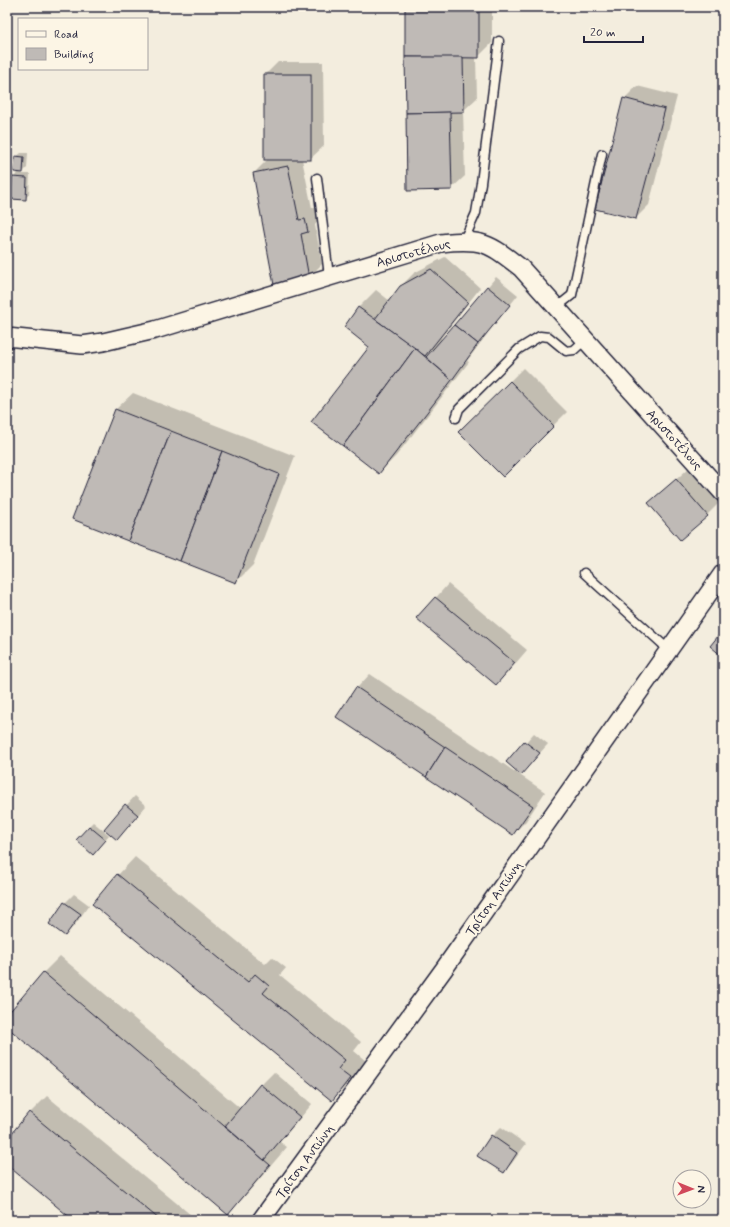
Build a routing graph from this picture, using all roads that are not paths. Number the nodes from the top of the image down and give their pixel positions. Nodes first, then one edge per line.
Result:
1 (499, 41) dead end
2 (602, 154) dead end
3 (317, 178) dead end
4 (464, 240) junction
5 (329, 276) junction
6 (557, 307) junction
7 (7, 337) edge
8 (586, 338) junction
9 (456, 418) dead end
10 (723, 493) edge
11 (584, 573) dead end
12 (723, 573) edge
13 (669, 650) junction
14 (261, 1220) edge

1 - 4 lane
2 - 6 lane
3 - 5 lane
4 - 5 street, Αριστοτέλους
4 - 6 street, Αριστοτέλους
5 - 7 street, Αριστοτέλους
6 - 8 street, Αριστοτέλους
8 - 9 lane
8 - 10 street, Αριστοτέλους
11 - 13 lane
12 - 13 street, Τρίτση Αντώνη
13 - 14 street, Τρίτση Αντώνη

